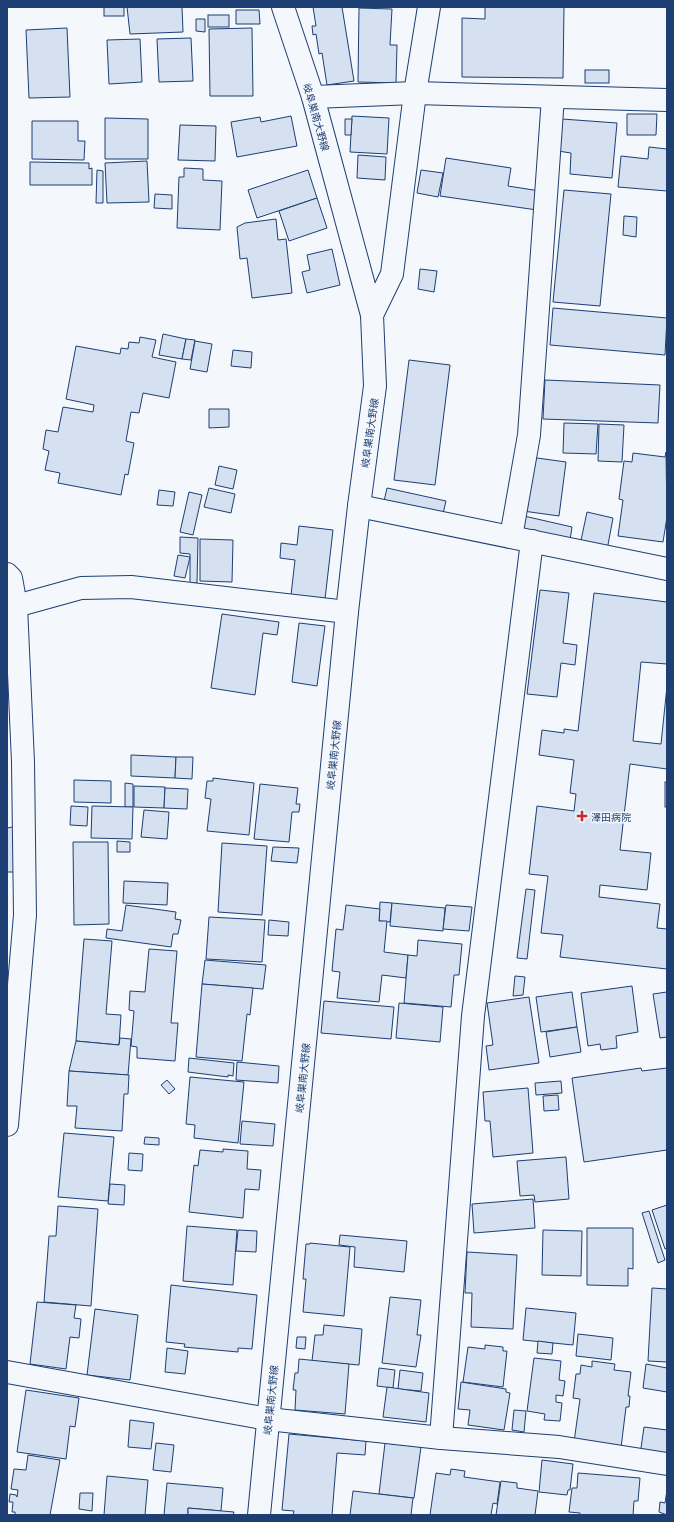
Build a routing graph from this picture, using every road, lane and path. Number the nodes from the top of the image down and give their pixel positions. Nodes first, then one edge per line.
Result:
1 (283, 7) edge
2 (429, 7) edge
3 (415, 93) junction
4 (553, 97) junction
5 (313, 98) junction
6 (667, 100) edge
7 (372, 316) junction
8 (359, 506) junction
9 (511, 537) junction
10 (532, 541) junction
11 (667, 569) edge
12 (7, 574) edge
13 (16, 606) junction
14 (347, 612) junction
15 (15, 762) edge
16 (7, 1125) edge
17 (7, 1372) edge
18 (268, 1419) junction
19 (441, 1438) junction
20 (667, 1464) edge
21 (260, 1515) edge

1 - 5 street, 岐阜巣南大野線
2 - 3 street
3 - 4 street
3 - 5 street
3 - 7 street
4 - 6 street
4 - 9 street
5 - 7 street, 岐阜巣南大野線
7 - 8 street, 岐阜巣南大野線
8 - 9 street
8 - 14 street, 岐阜巣南大野線
9 - 10 street
10 - 11 street
10 - 19 street
12 - 13 street
13 - 14 street
13 - 15 street
14 - 18 street, 岐阜巣南大野線
15 - 16 street
17 - 18 street
18 - 19 street
18 - 21 street, 岐阜巣南大野線
19 - 20 street

